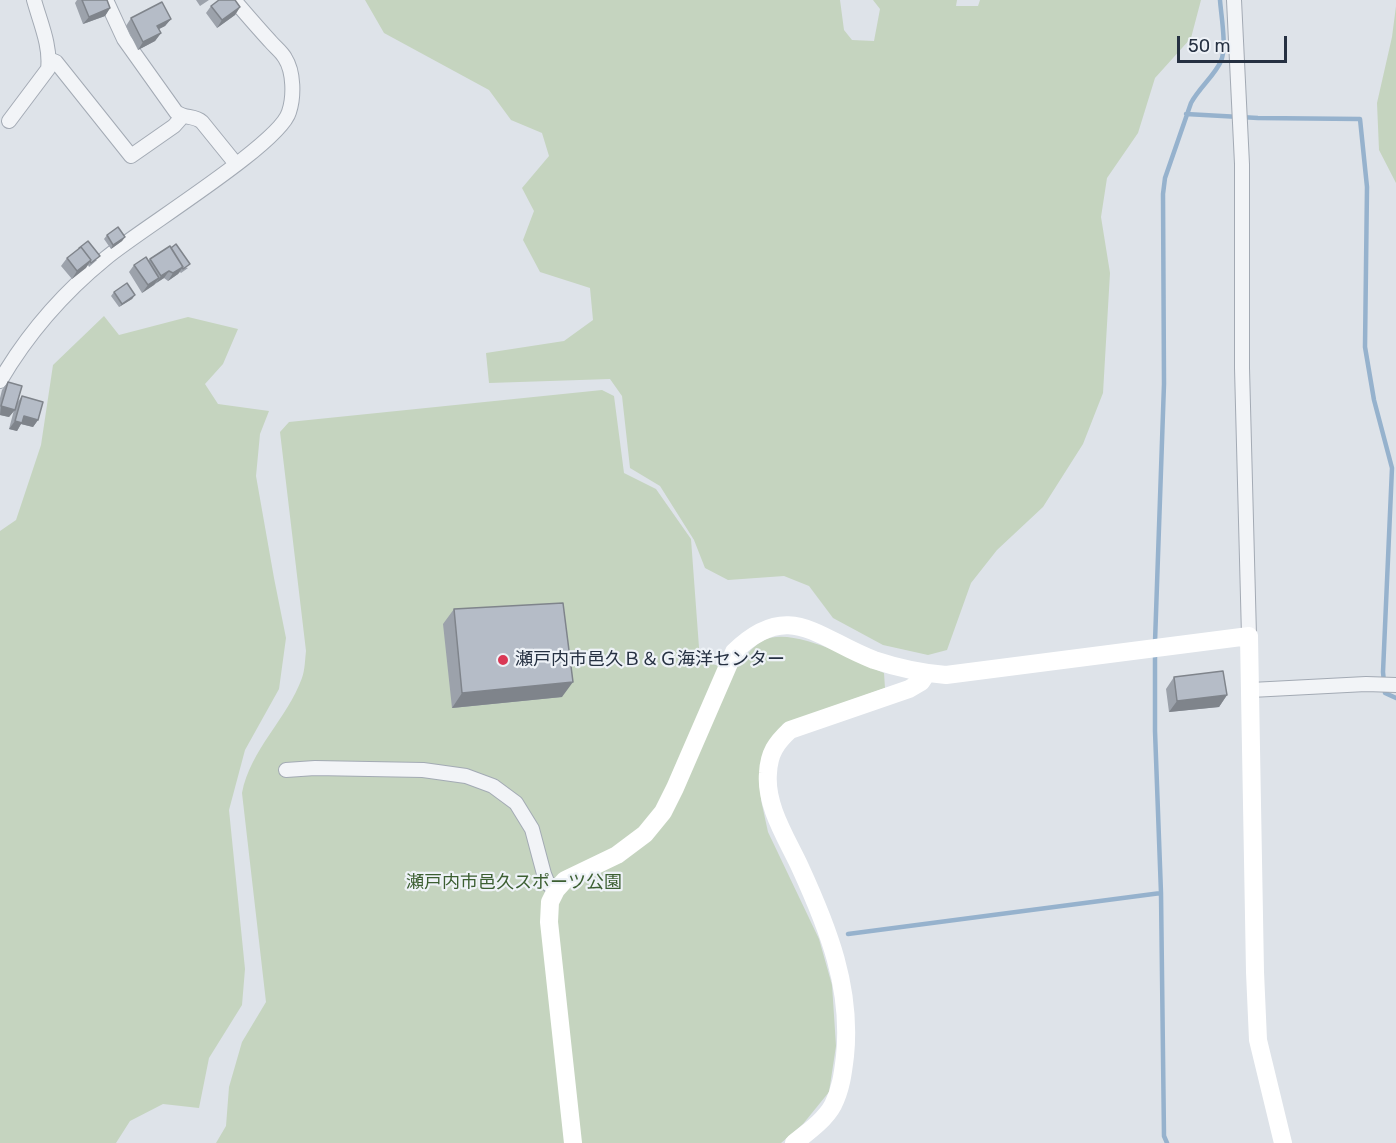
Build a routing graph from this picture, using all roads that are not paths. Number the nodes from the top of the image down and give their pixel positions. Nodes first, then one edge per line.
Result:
1 (34, 0) edge
2 (106, 0) edge
3 (234, 0) edge
4 (1234, 0) edge
5 (50, 59) junction
6 (182, 117) junction
7 (9, 121) dead end
8 (236, 164) junction
9 (0, 381) edge
10 (1249, 636) junction
11 (927, 673) junction
12 (1387, 684) edge
13 (1251, 690) junction
14 (286, 770) dead end
15 (556, 890) junction
16 (573, 1143) edge
17 (794, 1143) edge
18 (1283, 1143) edge

1 - 5 street
2 - 6 street
3 - 8 street
4 - 10 street
5 - 6 street
5 - 7 street
6 - 8 street
8 - 9 street
10 - 11 street
10 - 13 street
11 - 15 street
11 - 17 street
12 - 13 street
13 - 18 street
14 - 15 street
15 - 16 street

